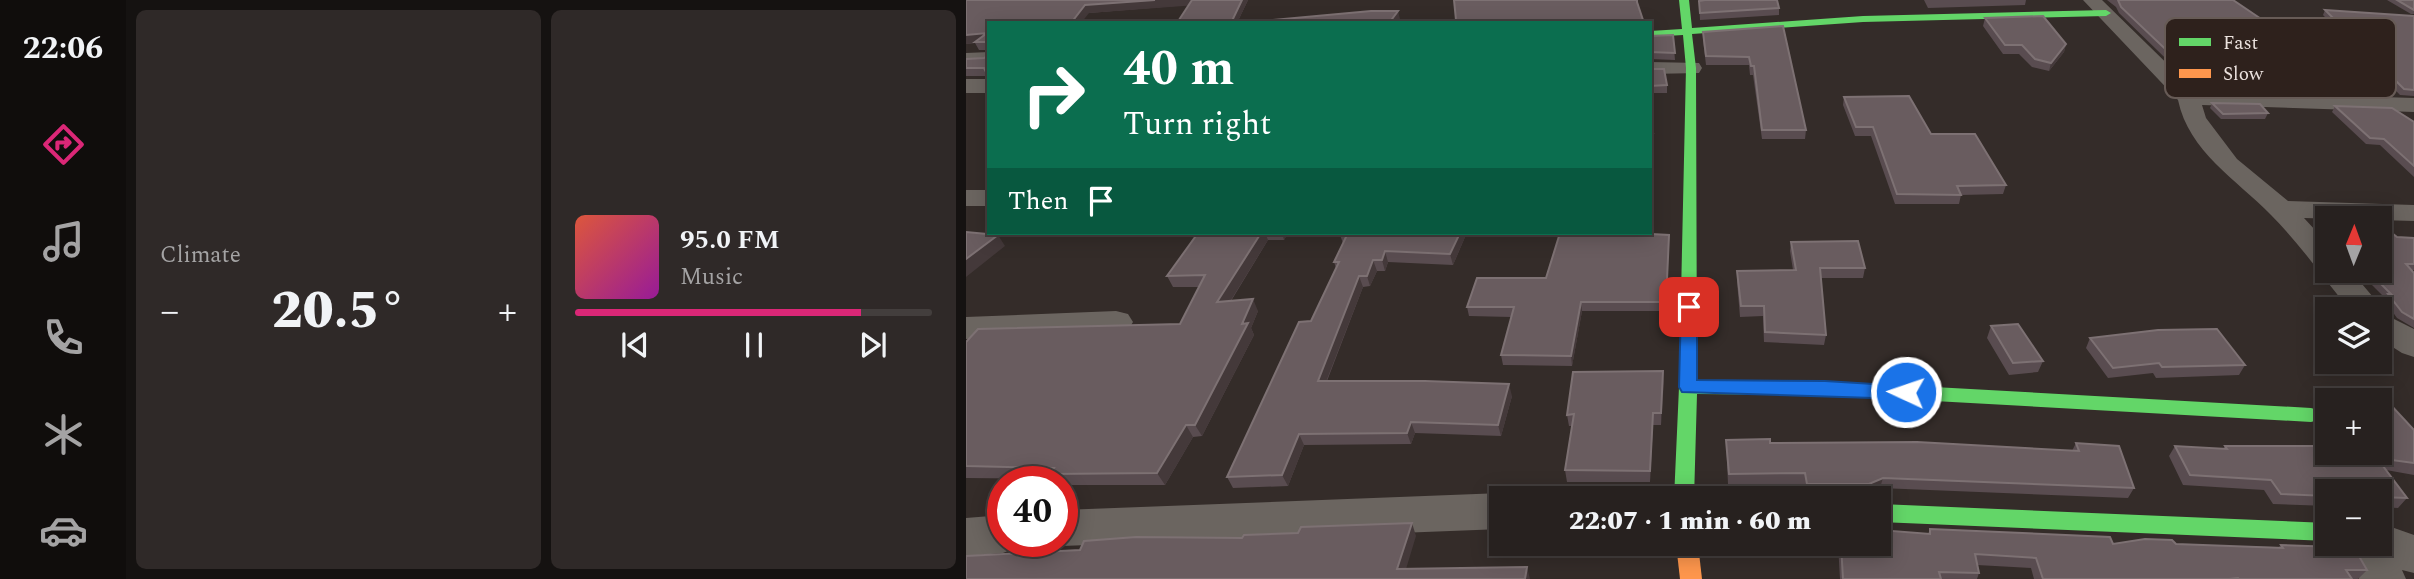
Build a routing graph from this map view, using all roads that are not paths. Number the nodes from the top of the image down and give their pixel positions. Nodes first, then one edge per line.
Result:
1 (1684, 0) edge
2 (2099, 6) edge
3 (1688, 32) junction
4 (1652, 34) edge
5 (987, 58) edge
6 (966, 59) edge
7 (1652, 68) edge
8 (1691, 68) junction
9 (2165, 73) edge
10 (966, 86) edge
11 (987, 86) edge
12 (2189, 98) joint
13 (2414, 104) edge
14 (966, 198) edge
15 (987, 198) edge
16 (2281, 209) junction
17 (2414, 213) edge
18 (2315, 248) edge
19 (1116, 321) dead end
20 (966, 328) edge
21 (2392, 331) edge
22 (2414, 345) edge
23 (1688, 387) junction
24 (2311, 415) dead end
25 (1684, 486) edge
26 (1489, 512) edge
27 (1891, 513) edge
28 (1078, 527) edge
29 (2315, 531) edge
30 (987, 535) edge
31 (966, 537) edge
32 (1688, 556) edge
33 (1691, 579) edge

1 - 3 street
2 - 3 street
2 - 9 street
3 - 4 street
3 - 8 street
5 - 6 street
7 - 8 street
8 - 23 street
10 - 11 street
12 - 13 street
12 - 16 street
14 - 15 street
16 - 17 street
16 - 18 street
19 - 20 street
21 - 22 street
23 - 24 street
23 - 25 street
26 - 28 street
27 - 29 street
30 - 31 street
32 - 33 street

